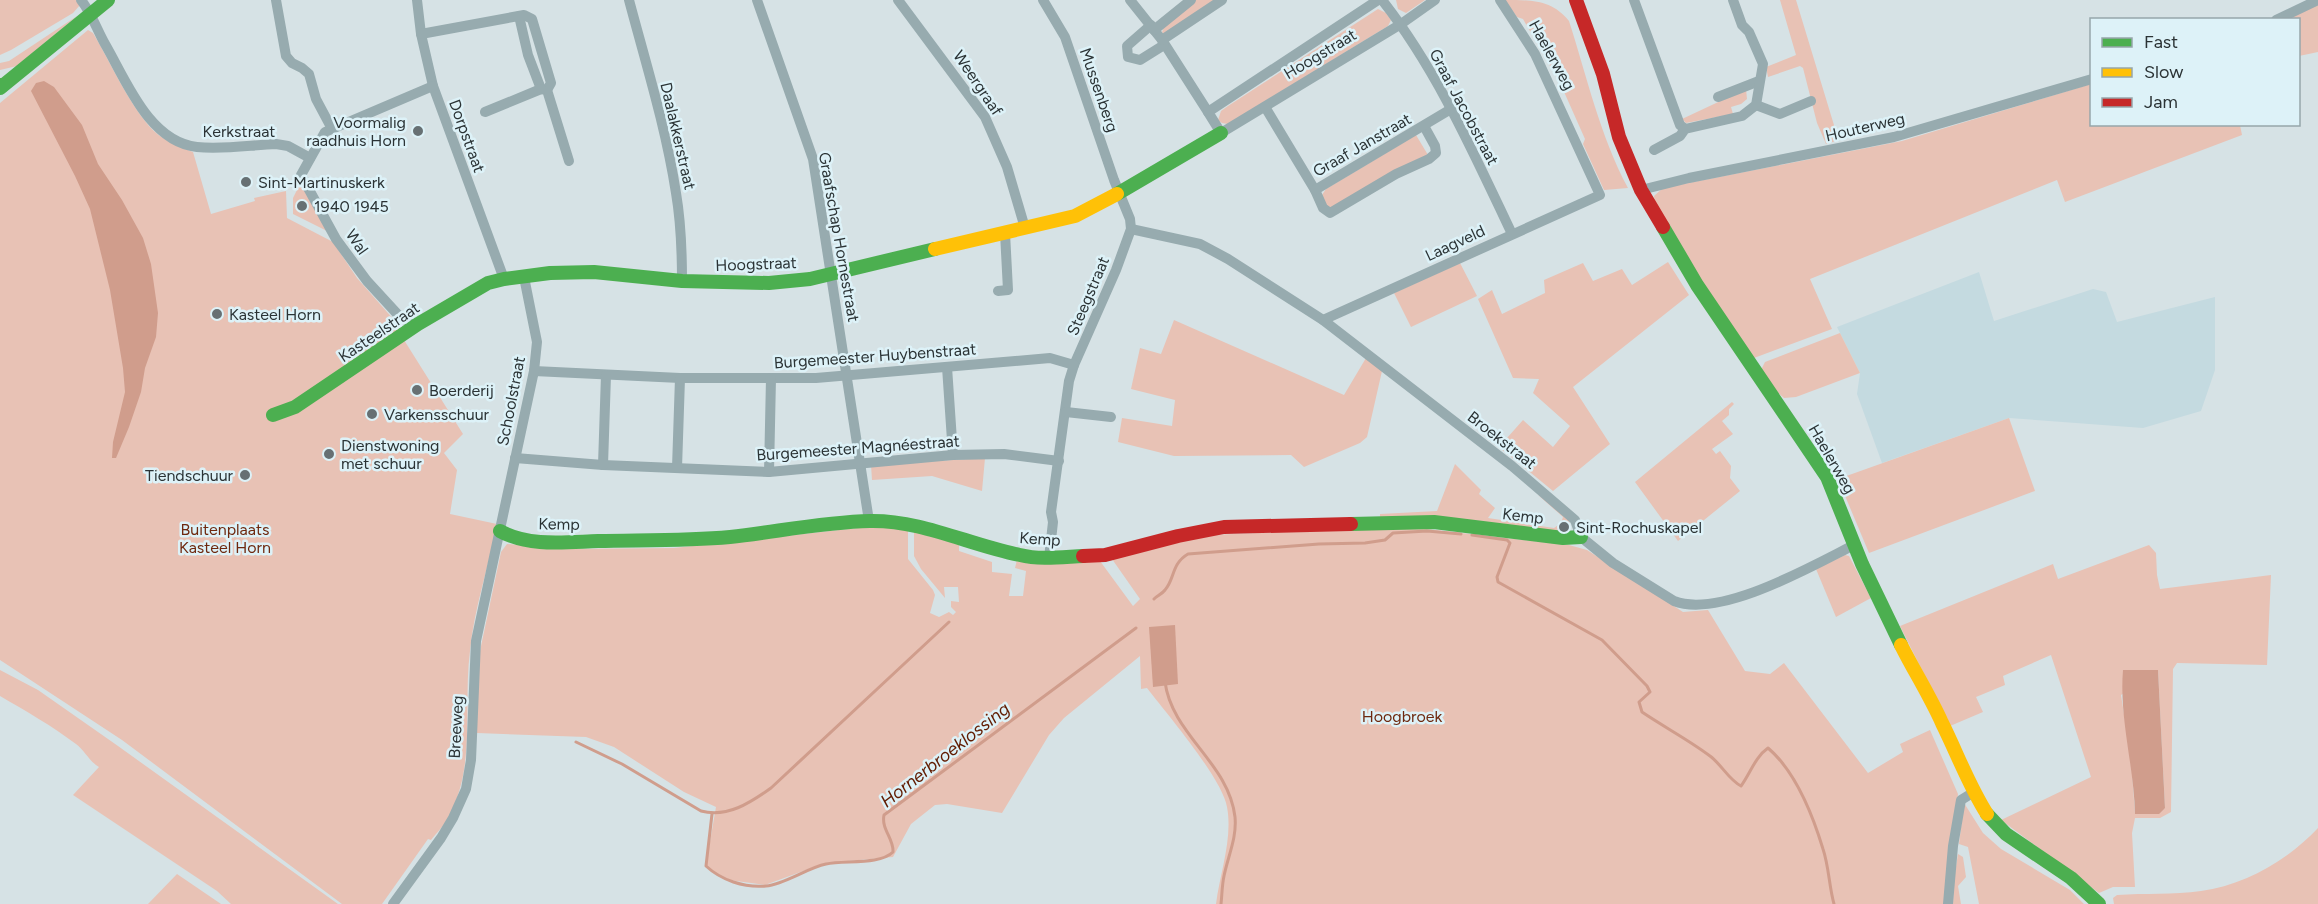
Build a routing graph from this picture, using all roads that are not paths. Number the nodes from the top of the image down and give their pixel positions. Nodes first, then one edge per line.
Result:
1 (81, 0) edge
2 (108, 0) edge
3 (276, 0) edge
4 (417, 0) edge
5 (629, 0) edge
6 (757, 0) edge
7 (898, 0) edge
8 (1043, 0) edge
9 (1130, 0) edge
10 (1191, 0) edge
11 (1222, 0) edge
12 (1380, 0) edge
13 (1435, 0) edge
14 (1500, 0) edge
15 (1576, 0) edge
16 (1634, 0) edge
17 (1733, 0) edge
18 (2318, 0) edge
19 (90, 15) junction
20 (2280, 18) edge
21 (1401, 24) junction
22 (1152, 27) junction
23 (421, 34) junction
24 (1163, 42) junction
25 (2090, 79) edge
26 (1759, 81) junction
27 (1, 86) edge
28 (433, 86) junction
29 (544, 89) junction
30 (1718, 97) dead end
31 (1811, 100) dead end
32 (1756, 105) junction
33 (1265, 107) junction
34 (1451, 110) junction
35 (485, 112) dead end
36 (1208, 112) junction
37 (1424, 126) junction
38 (332, 129) junction
39 (1685, 129) junction
40 (1221, 133) junction
41 (1654, 150) dead end
42 (310, 158) junction
43 (569, 161) dead end
44 (1315, 190) junction
45 (1641, 190) junction
46 (1119, 193) junction
47 (1600, 195) joint
48 (1025, 228) junction
49 (1131, 229) junction
50 (1005, 233) junction
51 (1512, 234) junction
52 (830, 274) junction
53 (524, 277) junction
54 (504, 279) junction
55 (682, 281) junction
56 (998, 291) dead end
57 (1323, 320) junction
58 (418, 324) junction
59 (1074, 365) junction
60 (947, 367) junction
61 (534, 371) junction
62 (606, 375) junction
63 (847, 375) junction
64 (680, 378) junction
65 (771, 378) junction
66 (1066, 412) junction
67 (273, 415) dead end
68 (1112, 417) dead end
69 (953, 455) junction
70 (516, 458) junction
71 (1059, 461) junction
72 (860, 462) junction
73 (603, 465) junction
74 (677, 468) junction
75 (769, 472) junction
76 (869, 521) junction
77 (500, 531) junction
78 (1581, 537) junction
79 (1854, 545) junction
80 (1049, 558) junction
81 (1974, 792) junction
82 (393, 904) edge
83 (1948, 904) edge
84 (2099, 904) edge

1 - 19 street, Kerkstraat
2 - 19 street
3 - 38 street
4 - 23 street, Dorpstraat
5 - 55 street, Daalakkerstraat
6 - 52 street, Graafschap Hornestraat
7 - 48 street, Weergraaf
8 - 46 street, Mussenberg
9 - 22 street
10 - 22 street
11 - 24 street
12 - 21 street, Graaf Jacobstraat
12 - 36 street, Hoogstraat
13 - 21 street, Hoogstraat
14 - 47 street, Haelerweg
15 - 45 street, Haelerweg
16 - 39 street
17 - 26 street
18 - 20 street
19 - 27 street
19 - 42 street, Kerkstraat
21 - 33 street, Hoogstraat
21 - 34 street, Graaf Jacobstraat
22 - 24 street
22 - 24 street
23 - 28 street, Dorpstraat
23 - 29 street
24 - 36 street
25 - 45 street, Houterweg
26 - 30 street
26 - 32 street
28 - 38 street
28 - 54 street, Dorpstraat
29 - 35 street
29 - 43 street
31 - 32 street
32 - 39 street
33 - 40 street, Hoogstraat
33 - 44 street, Graaf Janstraat
34 - 37 street, Graaf Janstraat
34 - 51 street, Graaf Jacobstraat
36 - 40 street
37 - 44 street, Graaf Janstraat
37 - 44 street, Graaf Janstraat
38 - 42 street
39 - 41 street
40 - 46 street, Hoogstraat
42 - 58 street, Wal
45 - 79 street, Haelerweg
46 - 48 street, Hoogstraat
46 - 49 street
47 - 51 street, Laagveld
48 - 50 street, Hoogstraat
49 - 57 street, Broekstraat
49 - 59 street, Steegstraat
50 - 52 street, Hoogstraat
50 - 56 street
51 - 57 street, Laagveld
52 - 55 street, Hoogstraat
52 - 63 street, Graafschap Hornestraat
53 - 54 street, Hoogstraat
53 - 55 street, Hoogstraat
53 - 61 street, Schoolstraat
54 - 58 street, Kasteelstraat
57 - 78 street, Broekstraat
58 - 67 street, Kasteelstraat
59 - 60 street, Burgemeester Huybenstraat
59 - 66 street, Steegstraat
60 - 63 street, Burgemeester Huybenstraat
60 - 69 street
61 - 62 street, Burgemeester Huybenstraat
61 - 70 street, Schoolstraat
62 - 64 street, Burgemeester Huybenstraat
62 - 73 street
63 - 65 street, Burgemeester Huybenstraat
63 - 72 street, Graafschap Hornestraat
64 - 65 street, Burgemeester Huybenstraat
64 - 74 street
65 - 75 street
66 - 68 street
66 - 71 street, Steegstraat
69 - 71 street, Burgemeester Magnéestraat
69 - 72 street, Burgemeester Magnéestraat
70 - 73 street, Burgemeester Magnéestraat
70 - 77 street, Schoolstraat
71 - 80 street, Steegstraat
72 - 75 street, Burgemeester Magnéestraat
72 - 76 street, Graafschap Hornestraat
73 - 74 street, Burgemeester Magnéestraat
74 - 75 street, Burgemeester Magnéestraat
76 - 77 street, Kemp
76 - 80 street, Kemp
77 - 82 street, Breeweg
78 - 79 street, Broekstraat
78 - 80 street, Kemp
79 - 81 street, Haelerweg
81 - 83 street
81 - 84 street, Haelerweg

